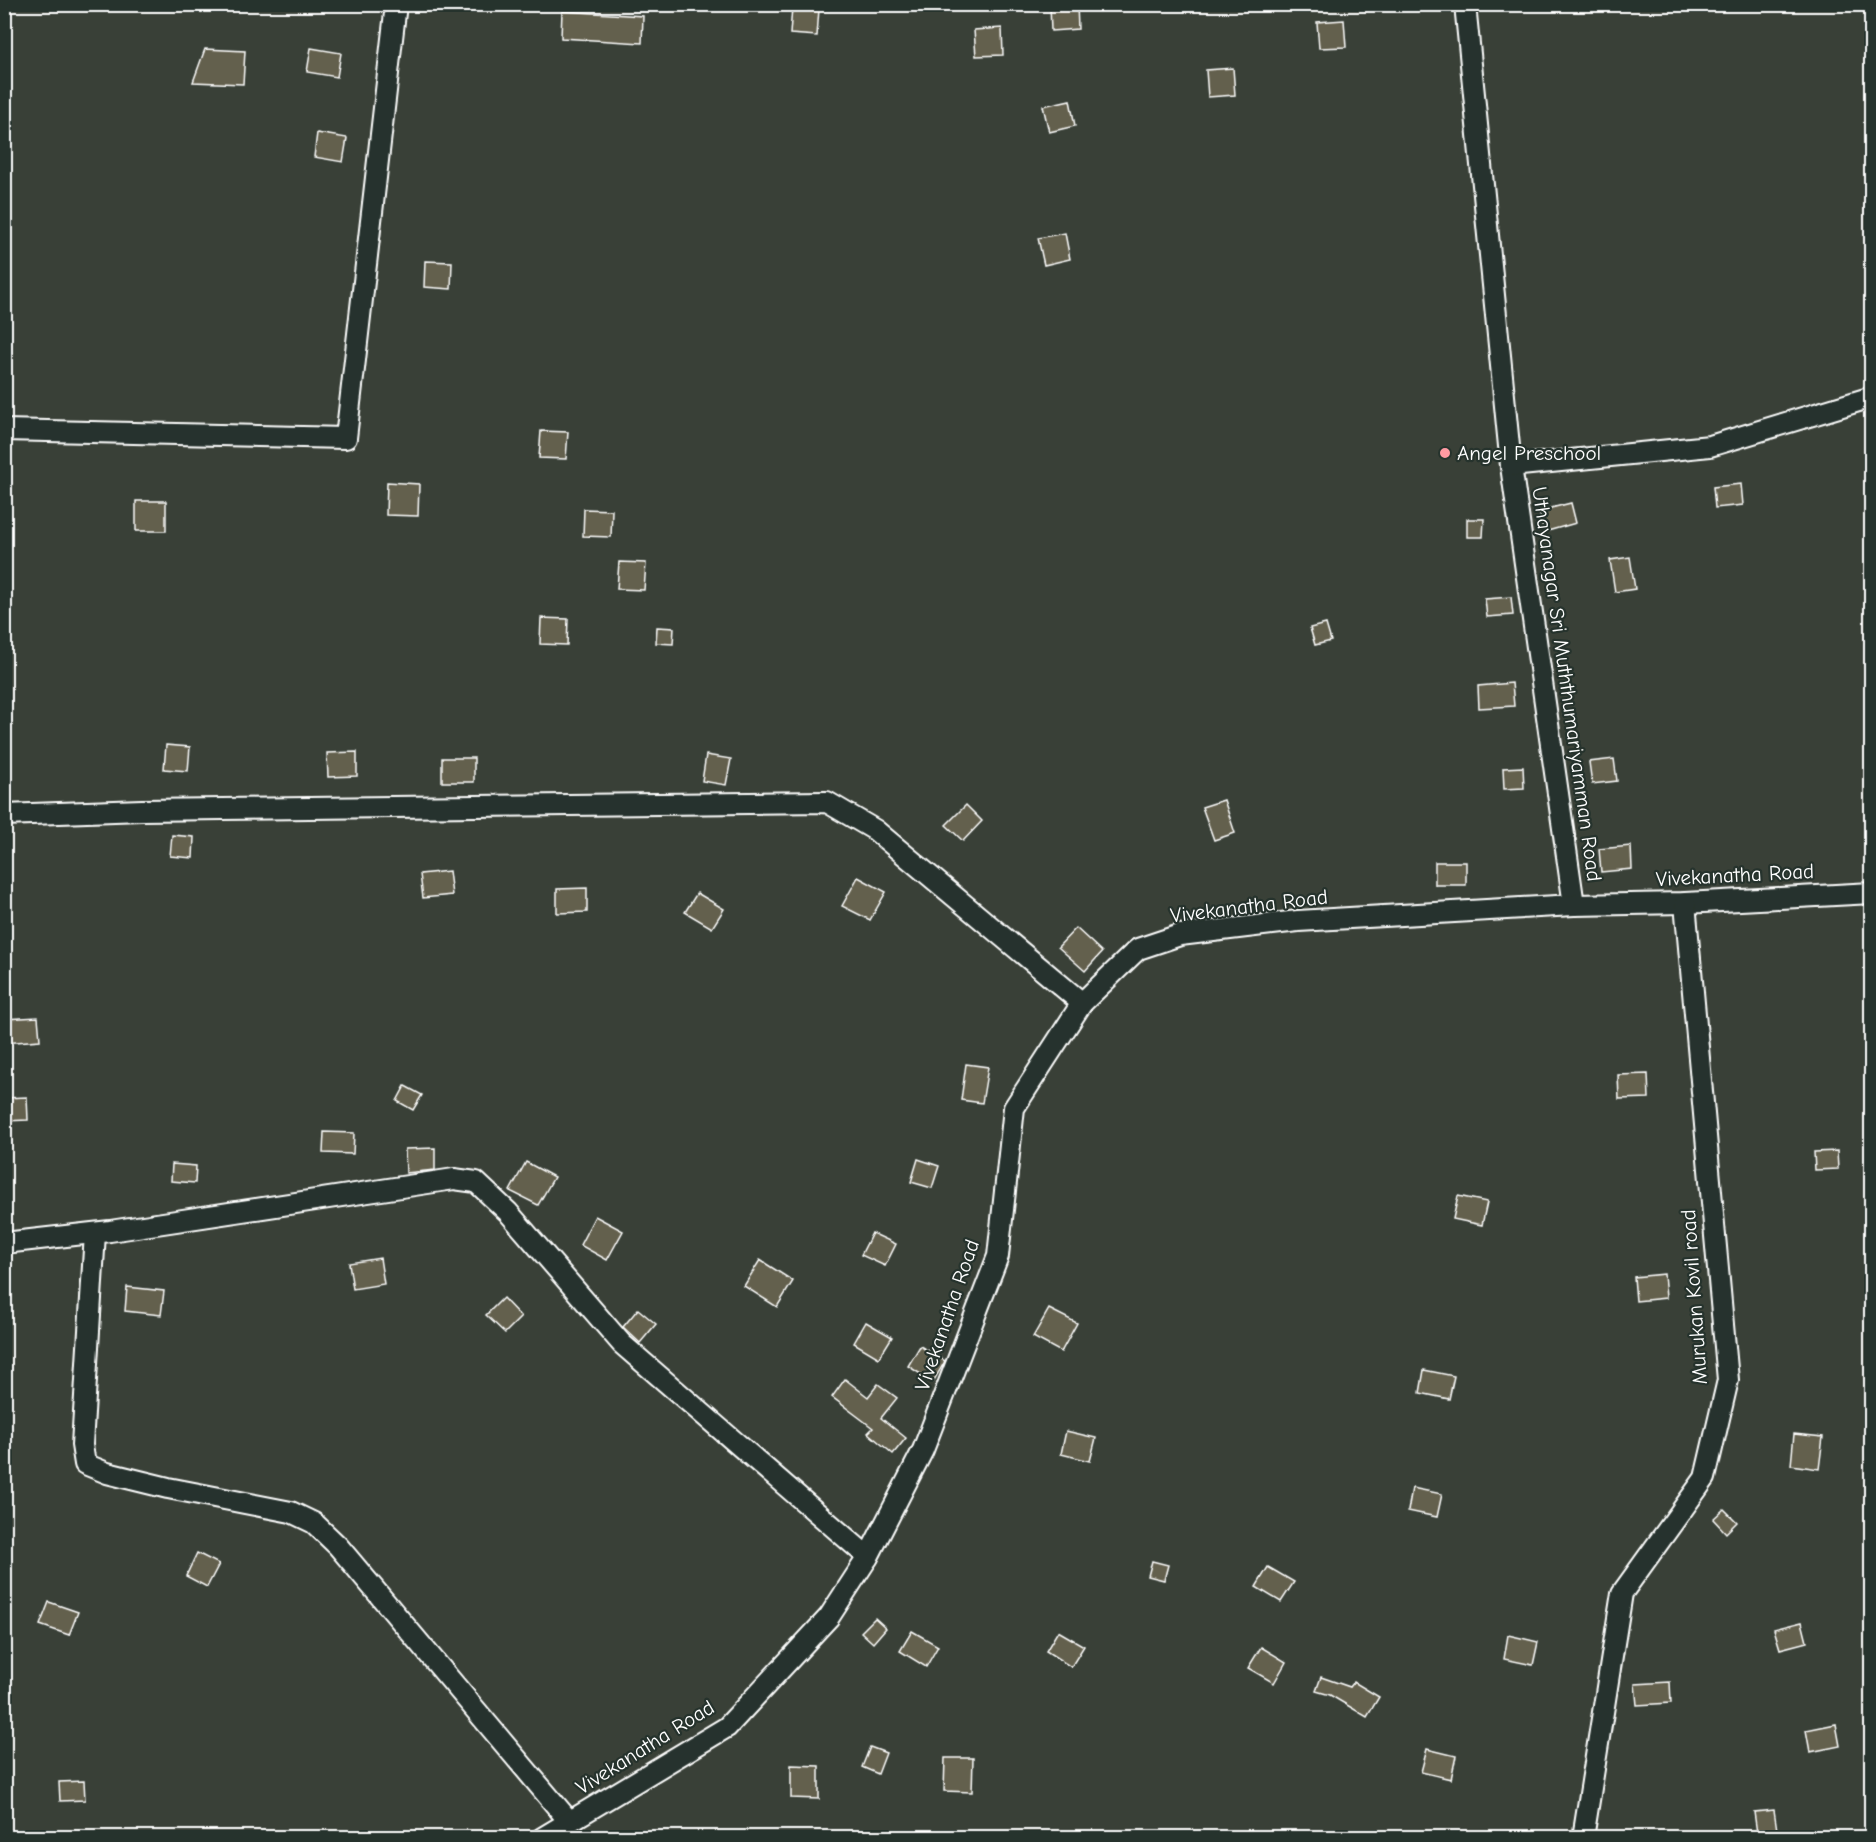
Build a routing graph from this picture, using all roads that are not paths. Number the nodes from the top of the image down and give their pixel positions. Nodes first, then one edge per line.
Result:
1 (396, 4) edge
2 (1465, 4) edge
3 (1872, 398) edge
4 (4, 430) edge
5 (1511, 466) junction
6 (4, 815) edge
7 (1872, 893) edge
8 (1685, 903) junction
9 (1574, 905) junction
10 (1082, 1003) junction
11 (96, 1233) junction
12 (4, 1243) edge
13 (868, 1557) junction
14 (569, 1821) junction
15 (542, 1838) edge
16 (1583, 1838) edge

1 - 4 street
2 - 5 street, Uthayanagar Sri Muththumariyamman Road
3 - 5 street
5 - 9 street, Uthayanagar Sri Muththumariyamman Road
6 - 10 street
7 - 8 street, Vivekanatha Road
8 - 9 street, Vivekanatha Road
8 - 16 street, Murukan Kovil road
9 - 10 street, Vivekanatha Road
10 - 13 street, Vivekanatha Road
11 - 12 street
11 - 13 street
11 - 14 street
13 - 14 street, Vivekanatha Road
14 - 15 street, Vivekanatha Road

